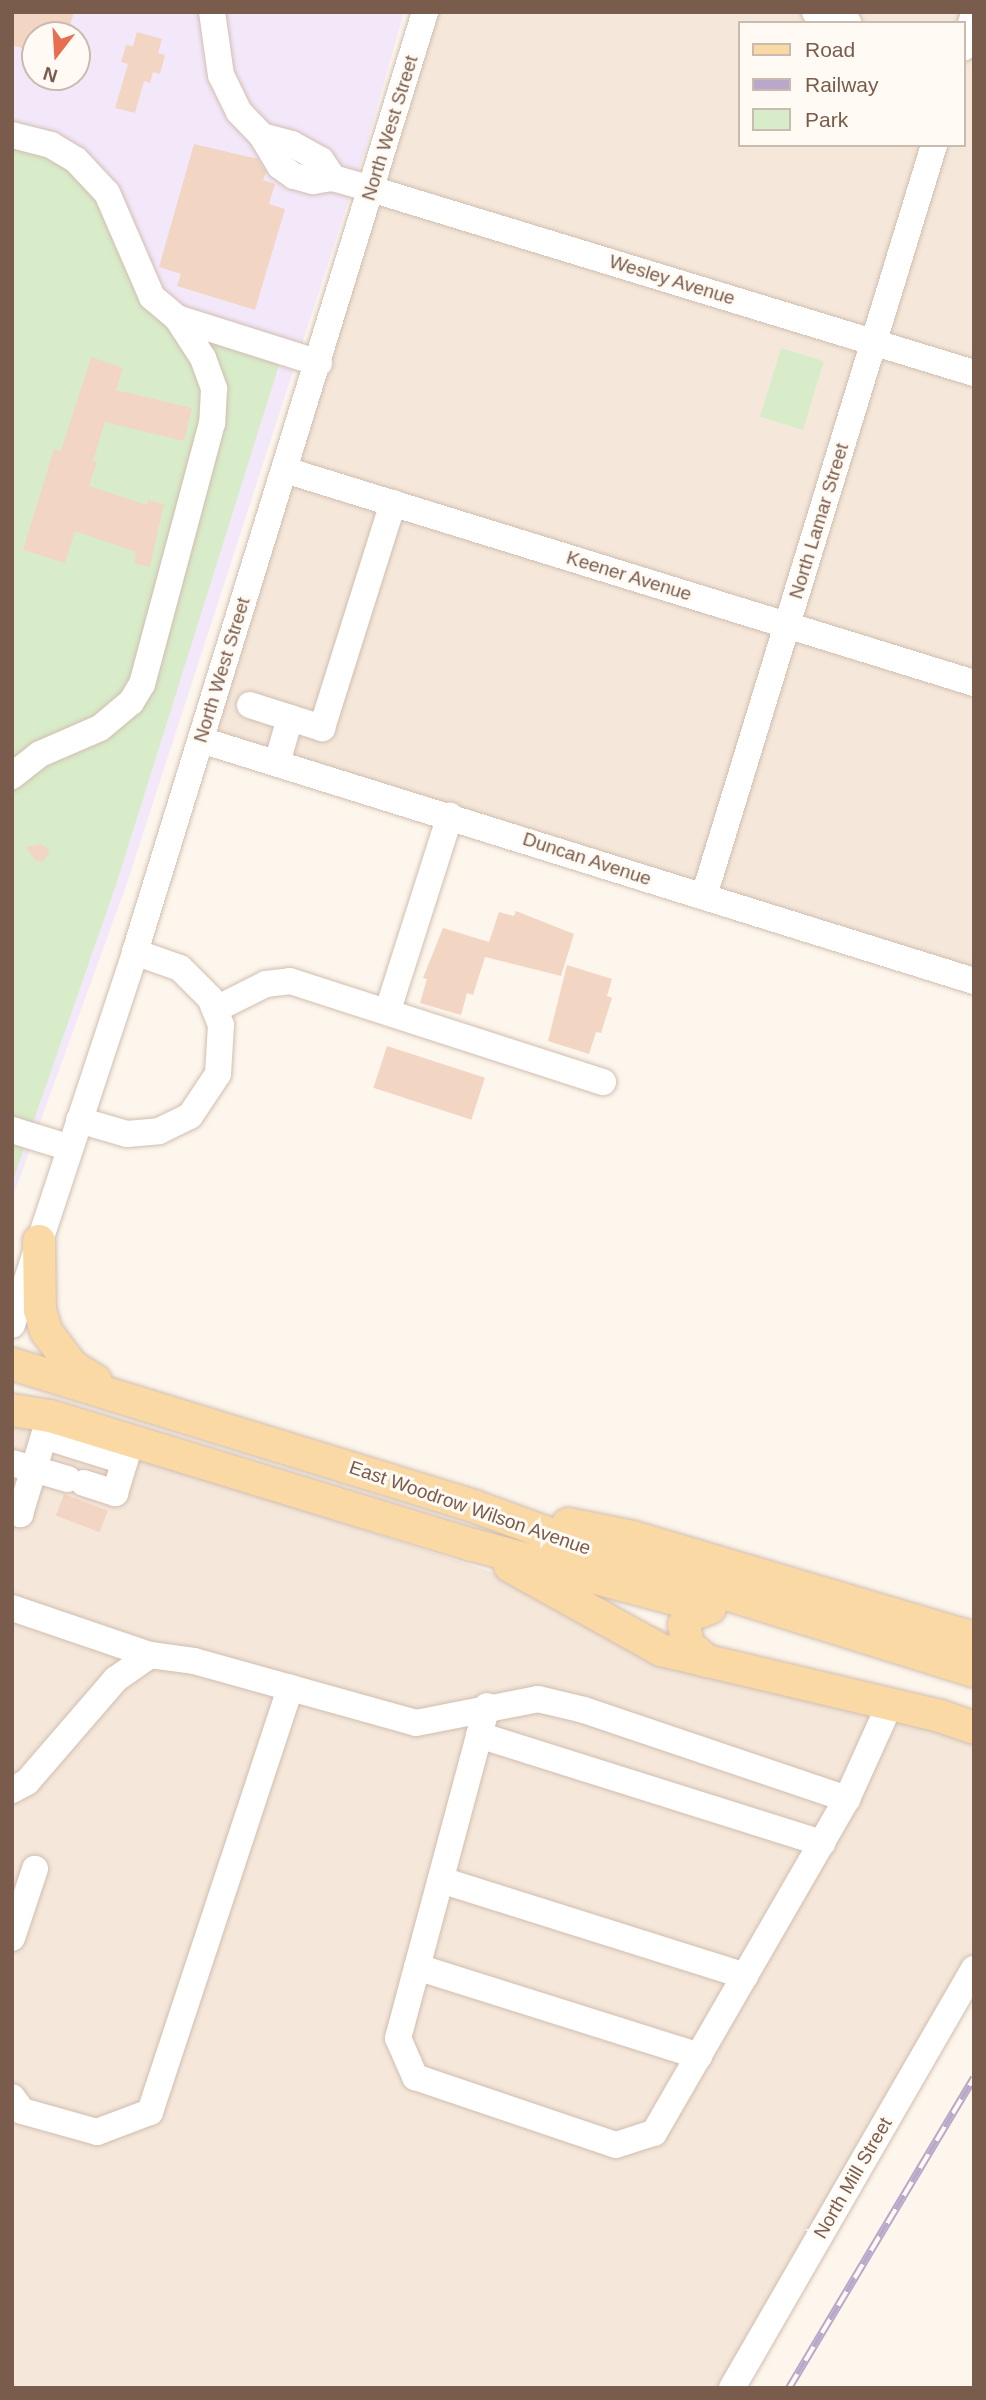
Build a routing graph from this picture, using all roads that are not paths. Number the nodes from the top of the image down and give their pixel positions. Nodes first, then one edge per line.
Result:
1 (212, 12) edge
2 (425, 12) edge
3 (815, 12) edge
4 (974, 14) edge
5 (842, 21) edge
6 (965, 42) edge
7 (12, 135) edge
8 (933, 147) edge
9 (371, 189) junction
10 (177, 318) junction
11 (874, 341) junction
12 (319, 363) junction
13 (974, 373) edge
14 (285, 470) junction
15 (393, 503) junction
16 (787, 625) junction
17 (974, 682) edge
18 (250, 705) dead end
19 (290, 718) junction
20 (201, 740) junction
21 (277, 763) junction
22 (12, 776) edge
23 (450, 816) junction
24 (704, 896) junction
25 (135, 952) junction
26 (974, 981) edge
27 (216, 1009) junction
28 (388, 1010) junction
29 (603, 1082) dead end
30 (79, 1120) junction
31 (12, 1130) edge
32 (70, 1148) junction
33 (39, 1241) junction
34 (12, 1262) edge
35 (12, 1325) edge
36 (12, 1364) edge
37 (128, 1400) junction
38 (12, 1410) edge
39 (47, 1426) junction
40 (127, 1451) junction
41 (23, 1466) edge
42 (476, 1507) junction
43 (12, 1511) edge
44 (474, 1545) junction
45 (12, 1608) edge
46 (710, 1608) junction
47 (974, 1638) edge
48 (150, 1655) junction
49 (707, 1661) junction
50 (924, 1664) junction
51 (974, 1671) edge
52 (290, 1688) junction
53 (974, 1689) edge
54 (487, 1706) junction
55 (889, 1706) junction
56 (974, 1728) edge
57 (479, 1735) junction
58 (12, 1790) edge
59 (847, 1799) junction
60 (822, 1843) junction
61 (35, 1869) dead end
62 (440, 1880) junction
63 (12, 1938) edge
64 (417, 1967) junction
65 (974, 1969) edge
66 (745, 1976) junction
67 (699, 2056) junction
68 (12, 2097) edge
69 (732, 2388) edge

1 - 9 street, Wesley Avenue
2 - 9 street, North West Street
3 - 5 street
4 - 6 street
7 - 10 street
8 - 11 street, North Lamar Street
9 - 11 street, Wesley Avenue
9 - 12 street, North West Street
10 - 12 street
10 - 22 street
11 - 13 street, Wesley Avenue
11 - 16 street, North Lamar Street
12 - 14 street, North West Street
14 - 15 street, Keener Avenue
14 - 20 street, North West Street
15 - 16 street, Keener Avenue
15 - 19 street
16 - 17 street, Keener Avenue
16 - 24 street, North Lamar Street
18 - 19 street
19 - 21 street
20 - 21 street, Duncan Avenue
20 - 25 street, North West Street
21 - 23 street, Duncan Avenue
23 - 24 street, Duncan Avenue
23 - 28 street
24 - 26 street, Duncan Avenue
25 - 27 street
25 - 30 street, North West Street
27 - 28 street
27 - 30 street
28 - 29 street
30 - 32 street, North West Street
31 - 32 street
32 - 33 street, North West Street
33 - 34 main road
33 - 35 street, North West Street
33 - 37 main road
36 - 37 main road, East Woodrow Wilson Avenue
37 - 42 main road, East Woodrow Wilson Avenue
38 - 39 main road, East Woodrow Wilson Avenue
39 - 40 main road, East Woodrow Wilson Avenue
39 - 41 street
40 - 41 street
40 - 44 main road, East Woodrow Wilson Avenue
41 - 43 street
42 - 47 main road
42 - 50 main road, East Woodrow Wilson Avenue
44 - 46 main road, East Woodrow Wilson Avenue
44 - 49 main road
45 - 48 street
46 - 49 main road
46 - 50 main road, East Woodrow Wilson Avenue
48 - 52 street
48 - 58 street
49 - 55 main road
50 - 51 main road
50 - 53 main road
52 - 54 street
52 - 68 street
54 - 57 street
54 - 59 street
55 - 56 main road
55 - 59 street
57 - 60 street
57 - 62 street
59 - 60 street
60 - 66 street
61 - 63 street
62 - 64 street
62 - 66 street
64 - 67 street
64 - 67 street
65 - 69 street, North Mill Street
66 - 67 street

